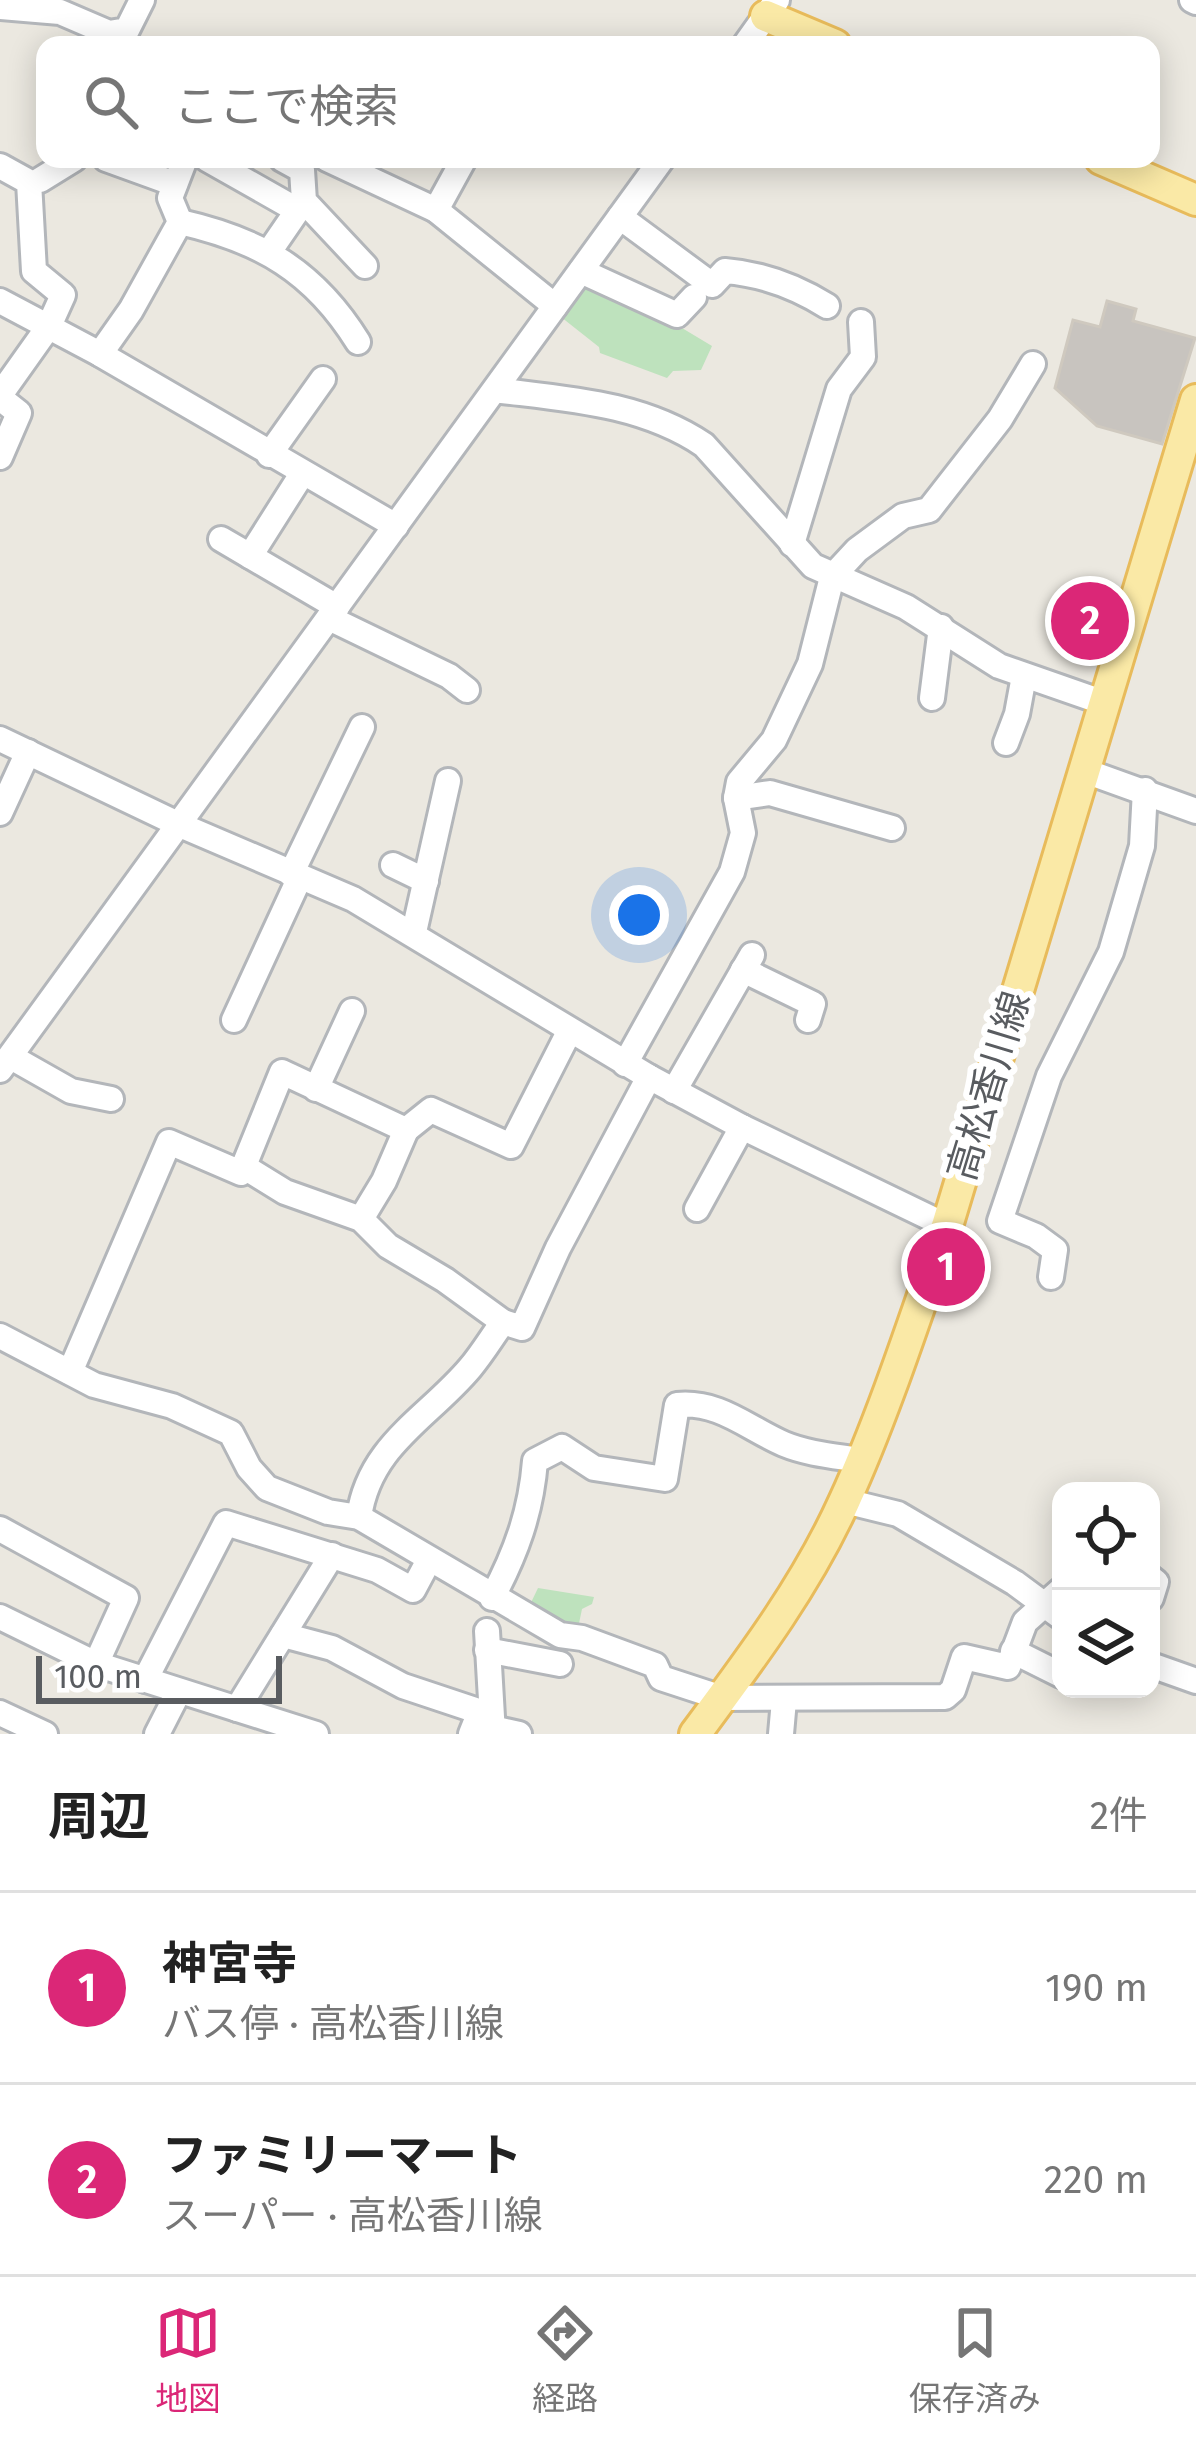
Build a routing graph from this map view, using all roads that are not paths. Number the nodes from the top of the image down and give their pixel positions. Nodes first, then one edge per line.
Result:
1 (142, 0) edge
2 (0, 8) edge
3 (772, 8) edge
4 (752, 36) edge
5 (820, 36) edge
6 (0, 166) edge
7 (59, 168) edge
8 (131, 168) edge
9 (181, 168) edge
10 (225, 168) edge
11 (298, 168) edge
12 (346, 168) edge
13 (459, 168) edge
14 (655, 168) edge
15 (1122, 168) edge
16 (40, 180) dead end
17 (175, 184) junction
18 (1196, 200) edge
19 (300, 206) junction
20 (436, 210) junction
21 (620, 217) junction
22 (180, 222) junction
23 (269, 252) junction
24 (365, 266) dead end
25 (581, 271) junction
26 (694, 297) dead end
27 (0, 301) edge
28 (556, 306) junction
29 (827, 306) dead end
30 (861, 322) dead end
31 (49, 326) junction
32 (358, 342) dead end
33 (100, 354) junction
34 (1033, 364) dead end
35 (322, 379) dead end
36 (495, 390) junction
37 (0, 397) edge
38 (1196, 400) edge
39 (269, 454) junction
40 (0, 457) edge
41 (302, 474) junction
42 (396, 526) junction
43 (221, 539) dead end
44 (792, 544) junction
45 (250, 556) junction
46 (832, 578) junction
47 (333, 613) junction
48 (941, 627) junction
49 (1024, 676) junction
50 (467, 690) dead end
51 (932, 698) dead end
52 (1105, 703) junction
53 (362, 728) dead end
54 (0, 739) edge
55 (1006, 743) dead end
56 (28, 752) junction
57 (1085, 771) junction
58 (448, 782) dead end
59 (1145, 790) junction
60 (736, 798) junction
61 (1196, 811) edge
62 (0, 813) edge
63 (180, 825) junction
64 (892, 828) dead end
65 (393, 866) dead end
66 (296, 875) junction
67 (425, 881) junction
68 (414, 932) junction
69 (352, 1012) dead end
70 (808, 1019) dead end
71 (233, 1020) dead end
72 (569, 1033) junction
73 (5, 1063) edge
74 (625, 1064) junction
75 (649, 1077) junction
76 (316, 1088) junction
77 (674, 1091) junction
78 (111, 1099) dead end
79 (742, 1127) junction
80 (406, 1130) junction
81 (244, 1166) junction
82 (697, 1209) dead end
83 (361, 1219) junction
84 (947, 1226) junction
85 (1051, 1277) dead end
86 (503, 1322) junction
87 (0, 1336) edge
88 (70, 1372) junction
89 (860, 1460) junction
90 (845, 1501) junction
91 (358, 1517) junction
92 (0, 1529) edge
93 (332, 1555) junction
94 (429, 1560) junction
95 (492, 1598) junction
96 (1052, 1603) edge
97 (1052, 1607) edge
98 (0, 1617) edge
99 (283, 1635) junction
100 (1013, 1652) junction
101 (96, 1664) junction
102 (560, 1664) dead end
103 (1160, 1668) edge
104 (1052, 1672) edge
105 (145, 1680) junction
106 (1196, 1681) edge
107 (179, 1691) junction
108 (722, 1698) junction
109 (784, 1700) junction
110 (237, 1709) junction
111 (0, 1713) edge
112 (486, 1727) edge
113 (45, 1734) edge
114 (157, 1734) edge
115 (316, 1734) edge
116 (519, 1734) edge
117 (695, 1734) edge
118 (781, 1734) edge

1 - 2 street
3 - 4 street
3 - 5 main road
6 - 31 street
7 - 16 street
8 - 17 street
9 - 17 street
10 - 19 street
11 - 19 street
12 - 20 street
13 - 20 street
14 - 21 street
15 - 18 main road
17 - 22 street
19 - 23 street
19 - 24 street
20 - 28 street
21 - 25 street
21 - 29 street
22 - 23 street
22 - 33 street
23 - 32 street
25 - 26 street
25 - 28 street
27 - 31 street
28 - 36 street
30 - 44 street
31 - 33 street
31 - 37 street
33 - 39 street
34 - 46 street
35 - 39 street
36 - 42 street
36 - 44 street
37 - 40 street
38 - 52 main road, 高松香川線
39 - 41 street
41 - 42 street
41 - 45 street
42 - 47 street
43 - 45 street
44 - 46 street
45 - 47 street
46 - 48 street
46 - 60 street
47 - 50 street
47 - 63 street
48 - 49 street
48 - 51 street
49 - 52 street
49 - 55 street
52 - 57 main road, 高松香川線
53 - 66 street
54 - 56 street
56 - 62 street
56 - 63 street
57 - 59 street
57 - 84 main road, 高松香川線
58 - 67 street
59 - 61 street
59 - 85 street
60 - 64 street
60 - 74 street
63 - 66 street
63 - 73 street
65 - 67 street
66 - 68 street
66 - 71 street
67 - 68 street
68 - 72 street
69 - 76 street
70 - 77 street
72 - 74 street
72 - 80 street
73 - 78 street
74 - 75 street
75 - 77 street
75 - 86 street
76 - 80 street
76 - 81 street
77 - 79 street
79 - 82 street
79 - 84 street
80 - 83 street
81 - 83 street
81 - 88 street
83 - 86 street
84 - 89 main road, 高松香川線
86 - 91 street
87 - 88 street
88 - 91 street
89 - 90 main road, 高松香川線
89 - 95 street
90 - 96 street
90 - 108 main road, 高松香川線
91 - 94 street
92 - 101 street
93 - 94 street
93 - 99 street
93 - 105 street
94 - 95 street
95 - 108 street
97 - 100 street
98 - 101 street
99 - 110 street
99 - 112 street
100 - 104 street
100 - 109 street
101 - 105 street
102 - 112 street
103 - 106 street
105 - 107 street
107 - 110 street
107 - 114 street
108 - 109 street
108 - 117 main road, 高松香川線
109 - 118 street
110 - 115 street
111 - 113 street
112 - 116 street

